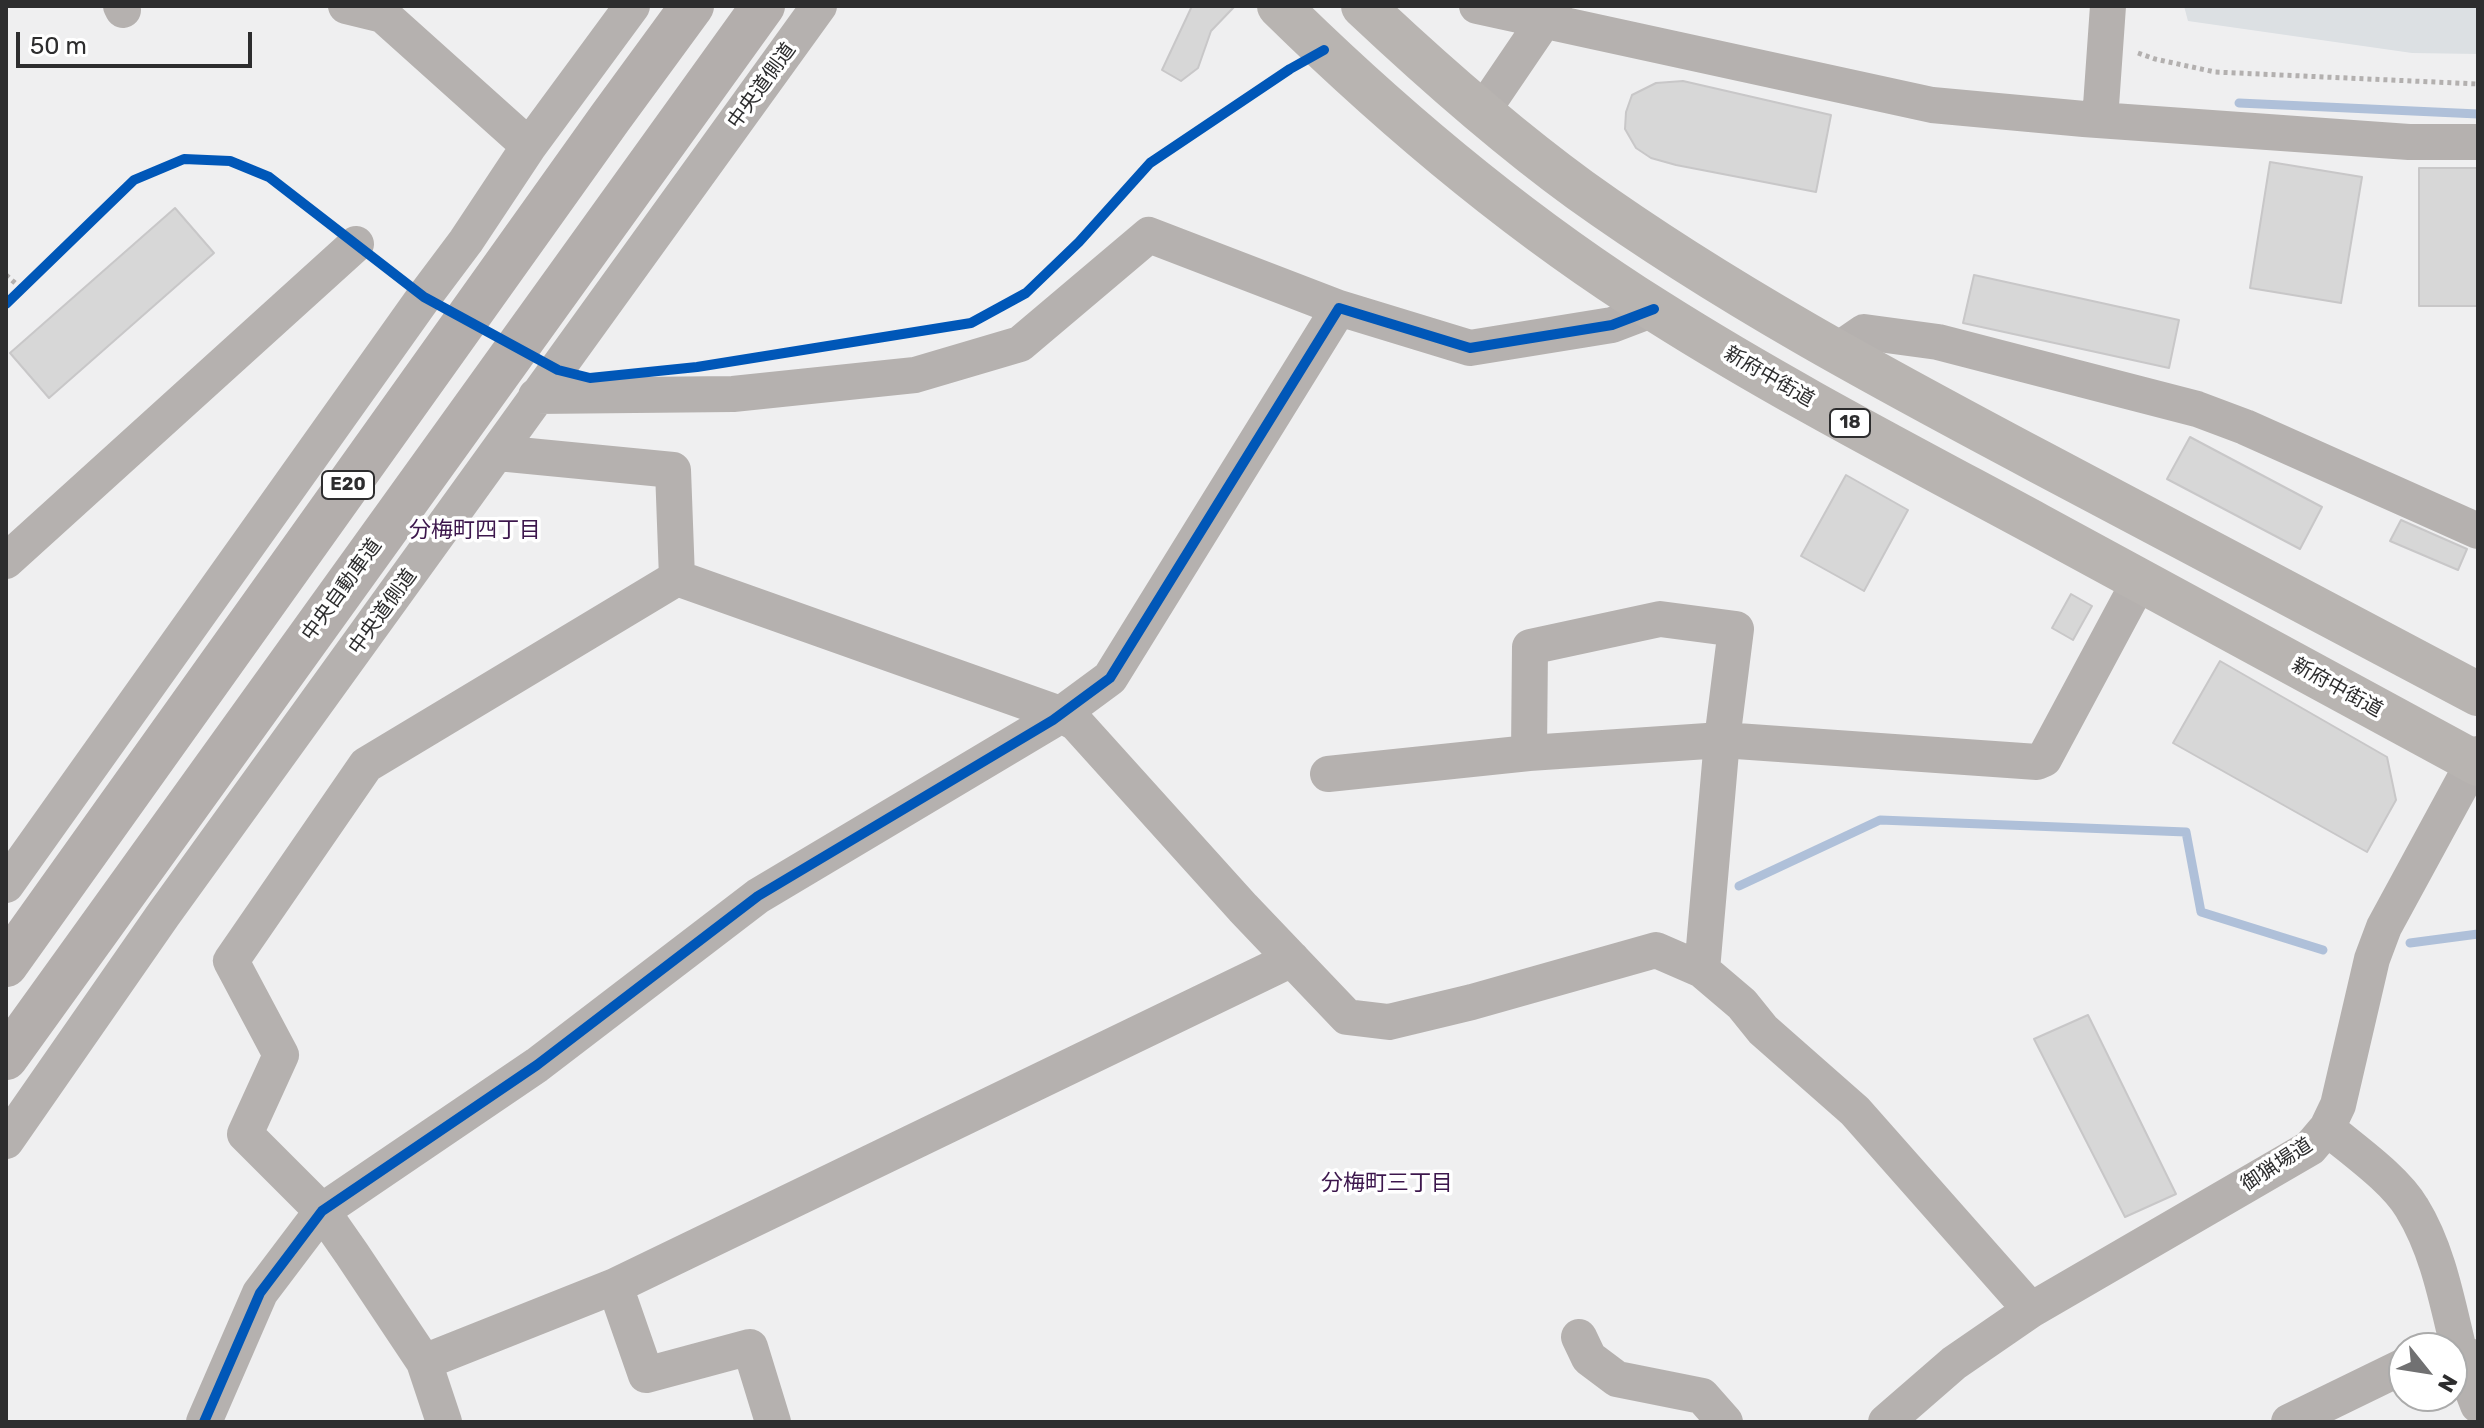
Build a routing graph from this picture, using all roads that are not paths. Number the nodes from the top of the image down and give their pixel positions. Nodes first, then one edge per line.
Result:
1 (346, 6) edge
2 (632, 6) edge
3 (692, 6) edge
4 (763, 6) edge
5 (819, 6) edge
6 (1279, 6) edge
7 (1477, 6) edge
8 (1373, 9) edge
9 (1549, 14) edge
10 (2107, 23) edge
11 (1482, 112) junction
12 (2100, 120) junction
13 (2478, 142) edge
14 (529, 146) junction
15 (356, 244) dead end
16 (1339, 308) junction
17 (1654, 309) junction
18 (1835, 352) junction
19 (536, 396) junction
20 (498, 453) junction
21 (2478, 531) edge
22 (6, 561) edge
23 (677, 578) junction
24 (2140, 580) junction
25 (2478, 694) edge
26 (1060, 714) junction
27 (1722, 740) junction
28 (1529, 753) junction
29 (2477, 760) edge
30 (1328, 774) dead end
31 (6, 885) edge
32 (1292, 959) junction
33 (6, 965) edge
34 (1702, 970) junction
35 (6, 1058) edge
36 (2327, 1128) junction
37 (6, 1141) edge
38 (322, 1211) junction
39 (615, 1286) junction
40 (2031, 1310) junction
41 (2455, 1332) edge
42 (1579, 1337) dead end
43 (424, 1362) junction
44 (2388, 1374) edge
45 (2468, 1375) edge
46 (2478, 1405) edge
47 (204, 1422) edge
48 (444, 1422) edge
49 (773, 1422) edge
50 (1725, 1422) edge
51 (1886, 1422) edge
52 (2289, 1422) edge

1 - 14 street
2 - 14 street
3 - 33 highway, E20
4 - 35 highway, 中央自動車道 / E20
5 - 19 street, 中央道側道
6 - 17 main road, 新府中街道 / 18
7 - 9 street
8 - 11 main road
9 - 11 street
9 - 12 street
10 - 12 street
11 - 18 main road
12 - 13 street
14 - 31 street
15 - 22 street
16 - 17 street
16 - 19 street
16 - 26 street
17 - 24 main road, 新府中街道 / 18
18 - 21 street
18 - 25 main road
19 - 20 street, 中央道側道
20 - 23 street
20 - 37 street, 中央道側道
23 - 26 street
23 - 38 street
24 - 27 street
24 - 29 main road, 新府中街道 / 18
26 - 32 street
26 - 38 street
27 - 28 street
27 - 28 street
27 - 34 street
28 - 30 street
29 - 36 street, 御猟場道
32 - 34 street
32 - 39 street
34 - 40 street
36 - 40 street, 御猟場道
36 - 41 street
38 - 43 street
38 - 47 street
39 - 43 street
39 - 49 street
40 - 51 street, 御猟場道
42 - 50 street
43 - 48 street
44 - 52 street
45 - 46 street

